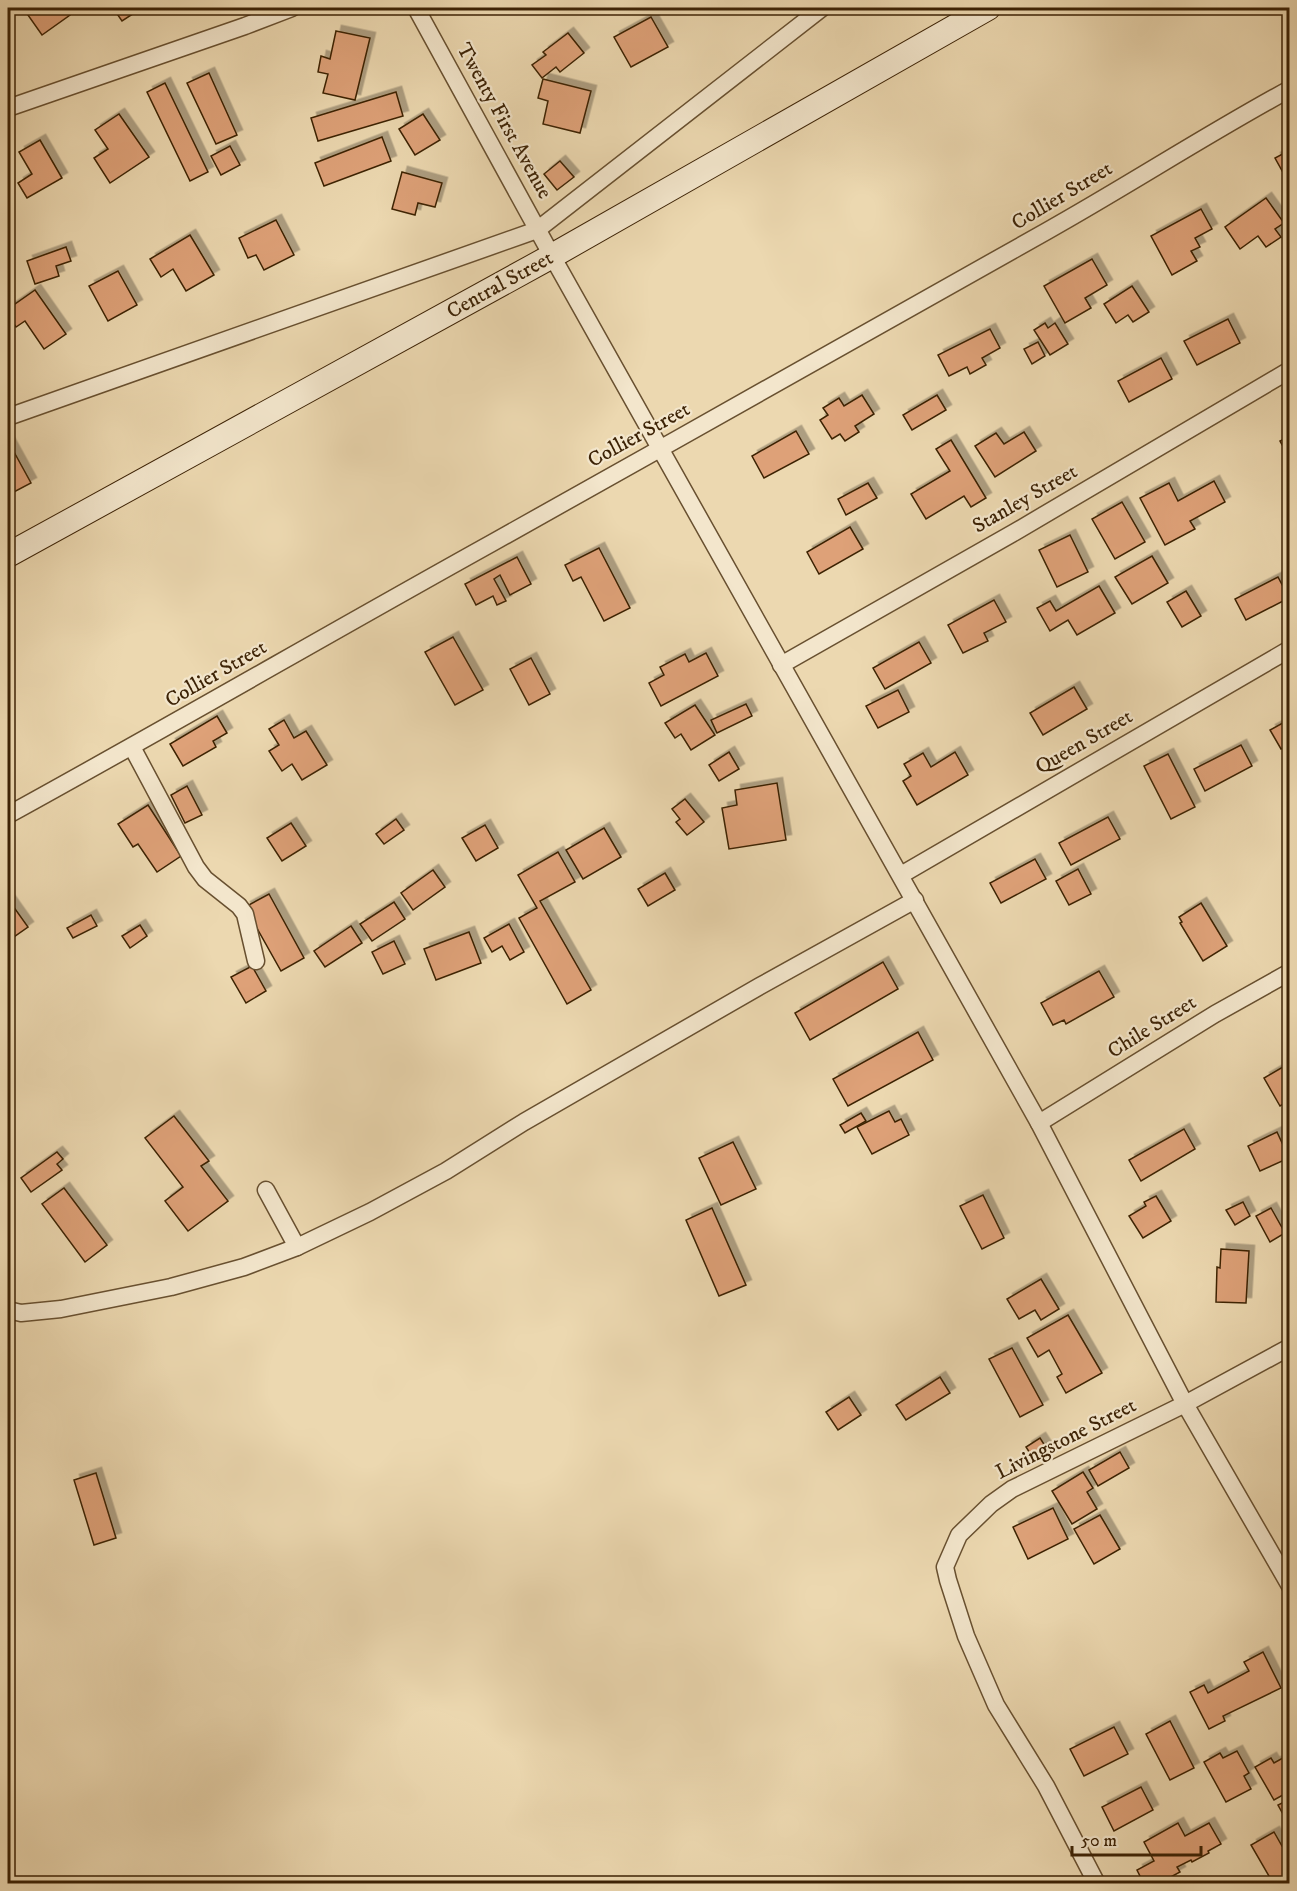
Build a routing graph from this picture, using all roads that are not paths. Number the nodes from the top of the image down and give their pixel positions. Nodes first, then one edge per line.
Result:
1 (292, 8) edge
2 (416, 8) edge
3 (822, 8) edge
4 (988, 8) edge
5 (1290, 89) edge
6 (8, 108) edge
7 (537, 230) junction
8 (552, 256) junction
9 (1290, 370) edge
10 (8, 417) edge
11 (662, 449) junction
12 (8, 555) edge
13 (1290, 649) edge
14 (782, 665) junction
15 (132, 747) junction
16 (8, 815) edge
17 (901, 875) junction
18 (915, 900) junction
19 (256, 961) dead end
20 (1290, 972) edge
21 (1039, 1123) junction
22 (266, 1190) dead end
23 (297, 1246) junction
24 (8, 1310) edge
25 (1290, 1347) edge
26 (1185, 1404) junction
27 (1290, 1586) edge
28 (1097, 1884) edge

1 - 6 street
2 - 7 street, Twenty First Avenue
3 - 7 street
4 - 8 main road, Central Street
5 - 11 street, Collier Street
7 - 8 street, Twenty First Avenue
7 - 10 street
8 - 11 street, Twenty First Avenue
8 - 12 main road, Central Street
9 - 14 street, Stanley Street
11 - 14 street, Twenty First Avenue
11 - 15 street, Collier Street
13 - 17 street, Queen Street
14 - 17 street, Twenty First Avenue
15 - 16 street, Collier Street
15 - 19 street
17 - 18 street, Twenty First Avenue
18 - 21 street, Twenty First Avenue
18 - 23 street
20 - 21 street, Chile Street
21 - 26 street, Twenty First Avenue
22 - 23 street
23 - 24 street
25 - 26 street, Livingstone Street
26 - 27 street, Twenty First Avenue
26 - 28 street, Livingstone Street

